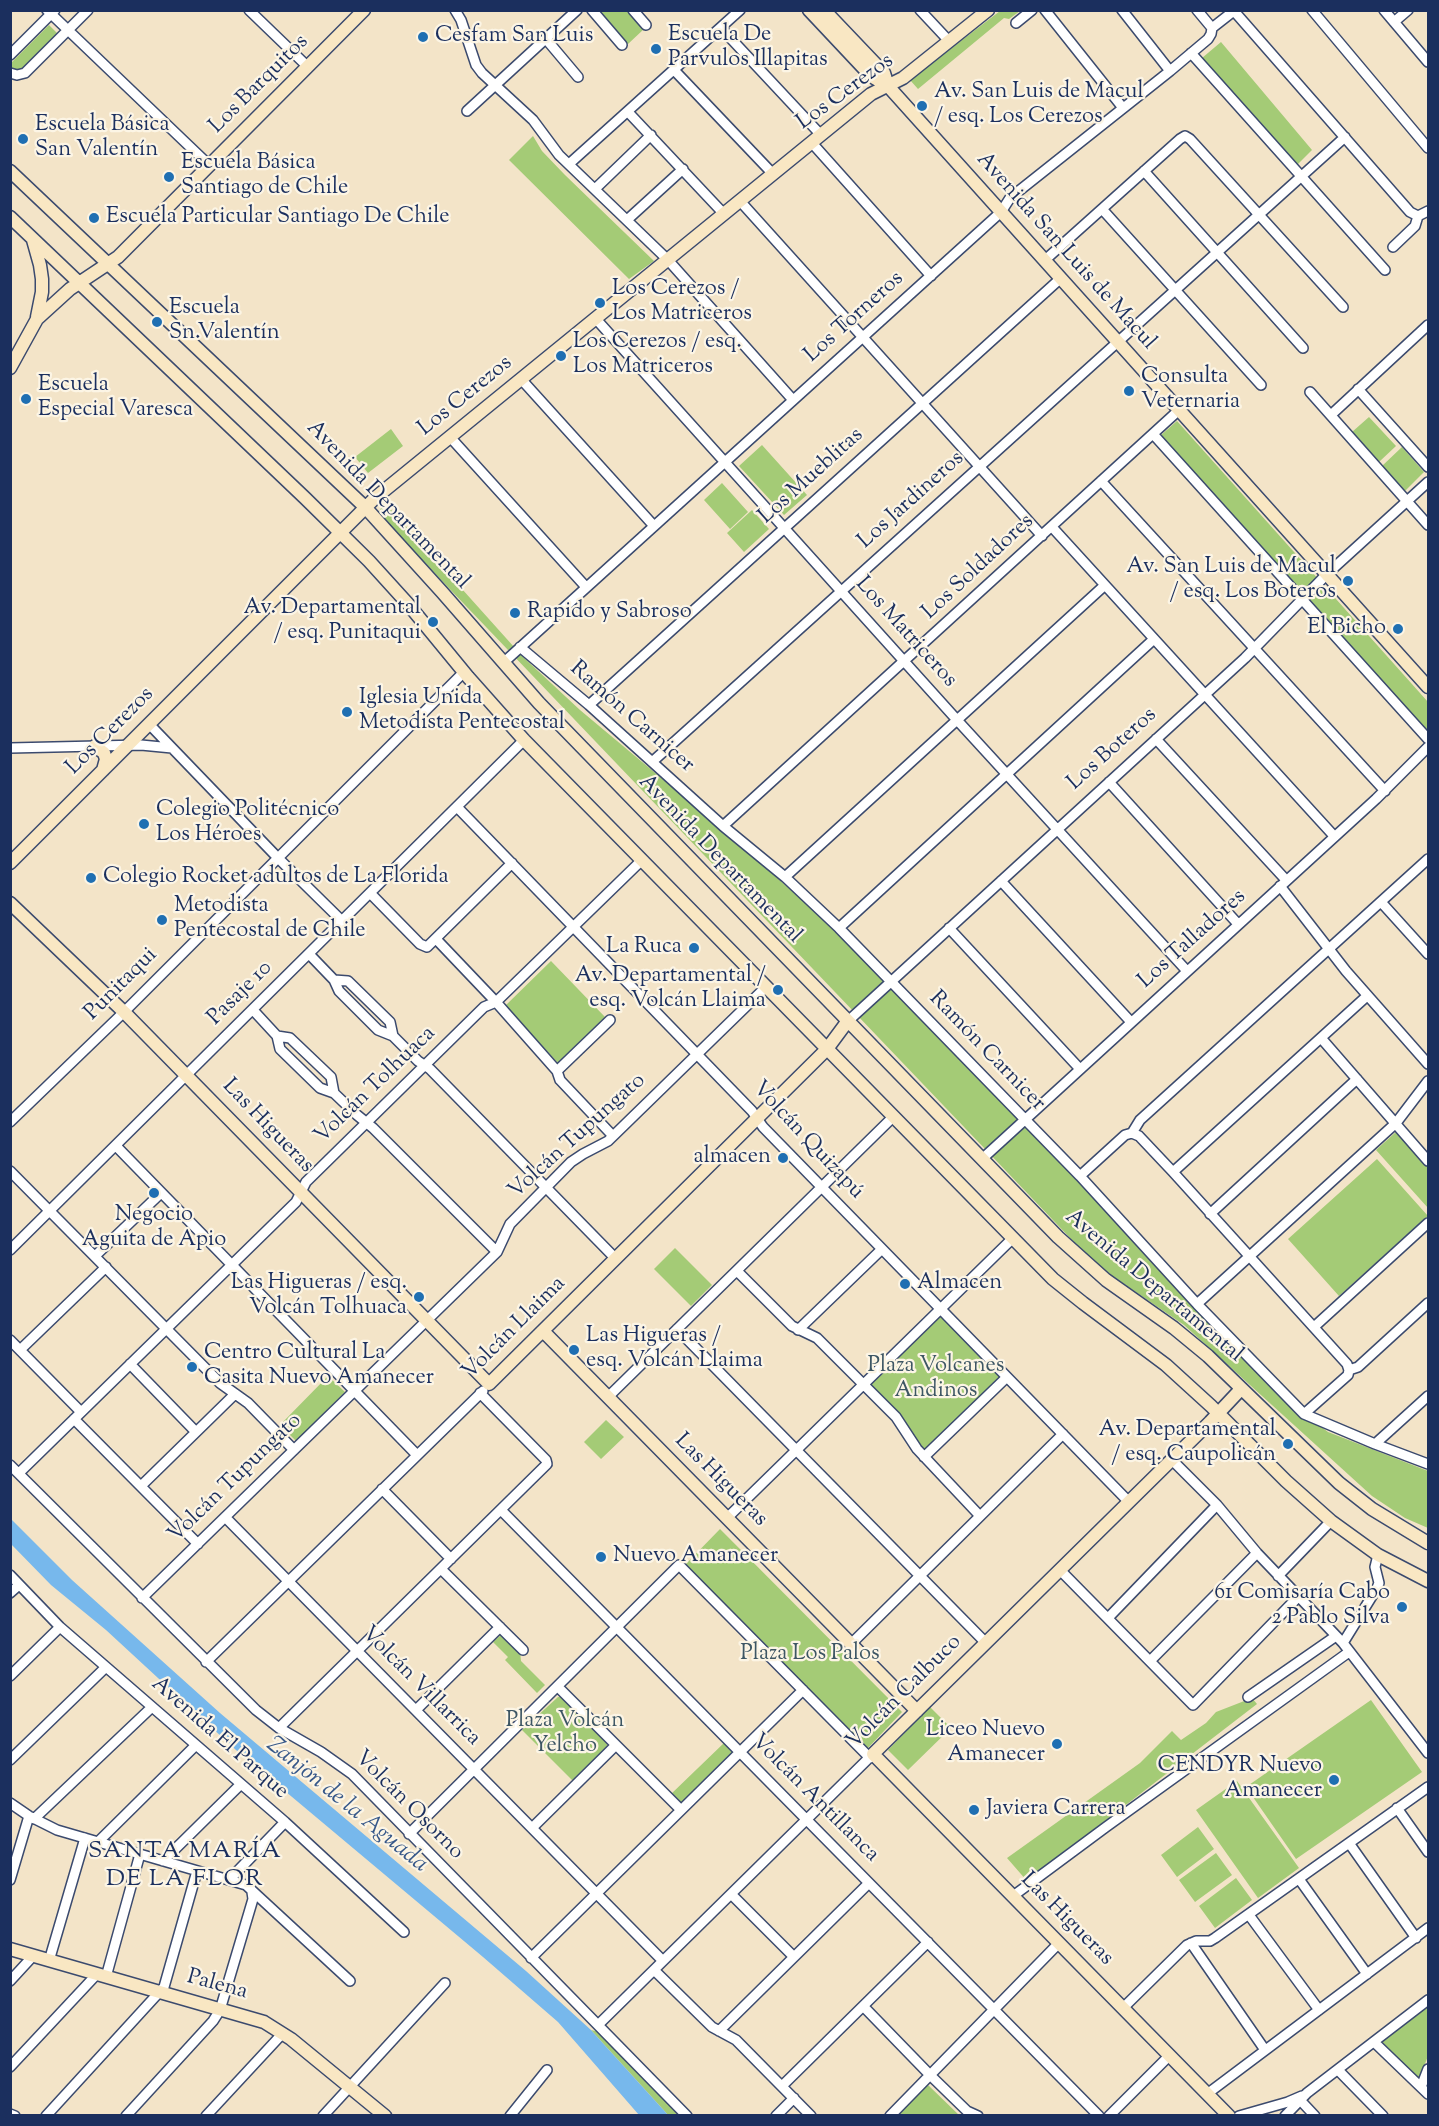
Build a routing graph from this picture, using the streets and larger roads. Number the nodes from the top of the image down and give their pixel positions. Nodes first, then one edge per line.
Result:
1 (88, 10) edge
2 (249, 10) edge
3 (364, 10) edge
4 (455, 10) edge
5 (577, 10) edge
6 (592, 10) edge
7 (633, 10) edge
8 (740, 10) edge
9 (809, 10) edge
10 (920, 10) edge
11 (988, 10) edge
12 (1032, 10) edge
13 (1045, 10) edge
14 (1122, 10) edge
15 (1197, 10) edge
16 (1312, 10) edge
17 (1384, 10) edge
18 (1408, 10) edge
19 (1235, 11) edge
20 (51, 12) edge
21 (825, 14) edge
22 (1016, 22) dead end
23 (1394, 22) junction
24 (646, 26) dead end
25 (1212, 27) junction
26 (721, 28) junction
27 (68, 30) junction
28 (546, 39) junction
29 (949, 41) junction
30 (622, 45) dead end
31 (1191, 53) junction
32 (10, 55) edge
33 (1428, 62) edge
34 (308, 66) junction
35 (674, 70) junction
36 (1170, 71) junction
37 (10, 73) edge
38 (578, 77) dead end
39 (494, 85) junction
40 (888, 86) junction
41 (1123, 108) junction
42 (466, 111) dead end
43 (628, 111) junction
44 (651, 135) junction
45 (1345, 137) junction
46 (816, 139) junction
47 (1428, 147) edge
48 (569, 164) junction
49 (210, 166) junction
50 (682, 169) junction
51 (10, 171) edge
52 (1144, 171) junction
53 (773, 174) junction
54 (1301, 176) junction
55 (595, 189) junction
56 (740, 201) junction
57 (1101, 209) junction
58 (1428, 211) edge
59 (1001, 212) junction
60 (724, 214) junction
61 (1259, 214) junction
62 (1418, 216) junction
63 (10, 218) edge
64 (627, 220) junction
65 (33, 239) junction
66 (1393, 246) dead end
67 (1216, 252) junction
68 (668, 260) junction
69 (1045, 260) junction
70 (108, 264) junction
71 (1385, 270) dead end
72 (931, 276) junction
73 (1060, 278) junction
74 (79, 283) junction
75 (1174, 290) junction
76 (1343, 307) dead end
77 (37, 319) junction
78 (596, 319) junction
79 (1428, 325) edge
80 (863, 338) junction
81 (1118, 342) junction
82 (1303, 348) dead end
83 (10, 368) edge
84 (521, 379) junction
85 (1261, 386) dead end
86 (1358, 389) junction
87 (1310, 392) dead end
88 (793, 400) junction
89 (922, 403) junction
90 (1179, 410) junction
91 (1332, 414) junction
92 (1153, 434) junction
93 (450, 437) junction
94 (724, 462) junction
95 (980, 467) junction
96 (1428, 467) edge
97 (1101, 482) junction
98 (1428, 482) edge
99 (1407, 501) junction
100 (365, 507) junction
101 (1428, 525) edge
102 (654, 526) junction
103 (1052, 527) junction
104 (784, 528) junction
105 (340, 532) junction
106 (1042, 536) junction
107 (1327, 574) junction
108 (1105, 585) junction
109 (586, 587) junction
110 (841, 592) junction
111 (1303, 599) junction
112 (1155, 639) junction
113 (520, 647) junction
114 (1255, 649) junction
115 (905, 662) junction
116 (503, 663) junction
117 (464, 672) junction
118 (1428, 687) edge
119 (1205, 694) junction
120 (589, 705) junction
121 (957, 720) junction
122 (149, 724) junction
123 (1156, 739) junction
124 (1428, 739) edge
125 (524, 740) junction
126 (128, 745) junction
127 (95, 746) junction
128 (1428, 747) edge
129 (10, 748) edge
130 (172, 748) junction
131 (652, 762) junction
132 (103, 770) junction
133 (1007, 775) junction
134 (1109, 782) junction
135 (1385, 790) junction
136 (457, 807) junction
137 (723, 826) junction
138 (1057, 830) junction
139 (1334, 836) junction
140 (10, 848) edge
141 (24, 849) junction
142 (278, 858) junction
143 (1428, 859) edge
144 (642, 860) junction
145 (10, 863) edge
146 (512, 863) junction
147 (785, 877) junction
148 (1001, 881) junction
149 (1283, 883) junction
150 (370, 893) junction
151 (1381, 902) junction
152 (10, 903) edge
153 (342, 921) junction
154 (1238, 924) junction
155 (573, 927) junction
156 (839, 928) junction
157 (949, 928) junction
158 (436, 939) junction
159 (1329, 949) junction
160 (309, 954) junction
161 (1428, 954) edge
162 (1187, 971) junction
163 (334, 980) junction
164 (891, 982) junction
165 (765, 987) junction
166 (1367, 996) junction
167 (496, 1002) junction
168 (253, 1010) junction
169 (124, 1012) junction
170 (610, 1020) dead end
171 (847, 1022) junction
172 (1131, 1022) junction
173 (277, 1036) junction
174 (393, 1036) junction
175 (1321, 1038) junction
176 (826, 1049) junction
177 (697, 1054) junction
178 (1428, 1064) edge
179 (425, 1065) junction
180 (1080, 1069) junction
181 (557, 1071) junction
182 (187, 1076) junction
183 (1357, 1079) junction
184 (1428, 1082) edge
185 (334, 1093) junction
186 (893, 1117) junction
187 (757, 1119) junction
188 (1025, 1119) junction
189 (10, 1122) edge
190 (366, 1123) junction
191 (1396, 1123) junction
192 (1132, 1132) junction
193 (613, 1136) junction
194 (116, 1146) junction
195 (982, 1159) junction
196 (1428, 1161) edge
197 (10, 1172) edge
198 (1173, 1172) junction
199 (1080, 1176) junction
200 (546, 1187) junction
201 (822, 1187) junction
202 (301, 1192) junction
203 (161, 1193) junction
204 (50, 1211) junction
205 (1210, 1214) junction
206 (1428, 1223) edge
207 (1013, 1238) junction
208 (882, 1249) junction
209 (10, 1250) edge
210 (496, 1252) junction
211 (96, 1256) junction
212 (1249, 1256) junction
213 (616, 1259) junction
214 (232, 1265) junction
215 (106, 1267) junction
216 (737, 1270) junction
217 (1428, 1303) edge
218 (1197, 1304) junction
219 (941, 1309) junction
220 (426, 1320) junction
221 (1314, 1328) junction
222 (167, 1329) junction
223 (677, 1329) junction
224 (798, 1330) junction
225 (543, 1331) junction
226 (10, 1340) edge
227 (20, 1350) junction
228 (130, 1364) junction
229 (1349, 1370) junction
230 (1007, 1377) junction
231 (863, 1385) junction
232 (485, 1389) junction
233 (1241, 1389) junction
234 (354, 1391) junction
235 (235, 1394) junction
236 (1428, 1396) edge
237 (608, 1397) junction
238 (1218, 1413) junction
239 (1304, 1414) junction
240 (77, 1416) junction
241 (196, 1432) junction
242 (1063, 1434) junction
243 (1375, 1444) junction
244 (294, 1450) junction
245 (796, 1451) junction
246 (417, 1455) junction
247 (924, 1457) junction
248 (1172, 1460) junction
249 (1428, 1464) edge
250 (10, 1465) edge
251 (19, 1473) junction
252 (141, 1486) junction
253 (382, 1489) junction
254 (1129, 1502) junction
255 (1217, 1505) junction
256 (501, 1510) junction
257 (980, 1516) junction
258 (225, 1517) junction
259 (727, 1518) junction
260 (1331, 1521) junction
261 (1428, 1543) edge
262 (198, 1544) junction
263 (1257, 1552) junction
264 (1378, 1555) junction
265 (451, 1559) junction
266 (441, 1569) junction
267 (1060, 1570) junction
268 (10, 1575) edge
269 (919, 1576) junction
270 (1278, 1576) junction
271 (289, 1581) junction
272 (1428, 1581) edge
273 (20, 1585) junction
274 (10, 1593) edge
275 (1298, 1597) junction
276 (142, 1598) junction
277 (1108, 1618) junction
278 (60, 1627) junction
279 (500, 1627) junction
280 (616, 1627) junction
281 (1339, 1640) junction
282 (986, 1643) junction
283 (851, 1644) junction
284 (523, 1650) dead end
285 (358, 1651) junction
286 (1349, 1652) junction
287 (1150, 1661) junction
288 (206, 1662) junction
289 (106, 1667) junction
290 (10, 1676) edge
291 (558, 1687) junction
292 (803, 1690) junction
293 (1248, 1697) dead end
294 (152, 1707) junction
295 (416, 1710) junction
296 (917, 1711) junction
297 (279, 1728) junction
298 (196, 1745) junction
299 (616, 1745) junction
300 (740, 1752) junction
301 (1428, 1753) edge
302 (871, 1756) junction
303 (10, 1760) edge
304 (474, 1769) junction
305 (240, 1784) junction
306 (1428, 1787) edge
307 (10, 1803) edge
308 (1397, 1808) junction
309 (681, 1810) junction
310 (31, 1818) junction
311 (807, 1820) junction
312 (285, 1822) junction
313 (532, 1828) junction
314 (410, 1833) junction
315 (85, 1838) junction
316 (98, 1842) junction
317 (1349, 1843) junction
318 (1428, 1852) edge
319 (140, 1854) junction
320 (163, 1861) junction
321 (197, 1871) junction
322 (1299, 1879) junction
323 (10, 1880) edge
324 (229, 1880) junction
325 (869, 1883) junction
326 (252, 1892) junction
327 (596, 1893) junction
328 (731, 1894) junction
329 (1013, 1896) junction
330 (1249, 1915) junction
331 (1428, 1928) edge
332 (404, 1932) dead end
333 (1416, 1938) junction
334 (927, 1942) junction
335 (1059, 1943) junction
336 (1191, 1943) junction
337 (10, 1949) edge
338 (33, 1956) junction
339 (794, 1957) junction
340 (531, 1958) junction
341 (49, 1961) junction
342 (663, 1961) junction
343 (654, 1970) junction
344 (1367, 1974) junction
345 (101, 1975) junction
346 (10, 1981) edge
347 (350, 1981) dead end
348 (445, 1983) dead end
349 (160, 1992) junction
350 (1428, 2000) edge
351 (863, 2006) junction
352 (1123, 2008) junction
353 (994, 2009) junction
354 (220, 2010) junction
355 (1319, 2010) junction
356 (598, 2025) junction
357 (719, 2031) junction
358 (283, 2033) junction
359 (1374, 2042) junction
360 (1265, 2050) junction
361 (1170, 2055) junction
362 (10, 2067) edge
363 (1428, 2069) edge
364 (547, 2070) dead end
365 (1338, 2070) junction
366 (930, 2076) junction
367 (782, 2086) junction
368 (350, 2087) junction
369 (1425, 2091) edge
370 (1208, 2094) junction
371 (1303, 2097) junction
372 (794, 2098) junction
373 (46, 2115) edge
374 (126, 2115) edge
375 (206, 2115) edge
376 (323, 2115) edge
377 (385, 2115) edge
378 (510, 2115) edge
379 (687, 2115) edge
380 (776, 2115) edge
381 (811, 2115) edge
382 (890, 2115) edge
383 (978, 2115) edge
384 (1099, 2115) edge
385 (1108, 2115) edge
386 (1229, 2115) edge
387 (1239, 2115) edge
388 (1285, 2115) edge
389 (1315, 2115) edge
390 (1383, 2115) edge

1 - 27 street
2 - 34 street
3 - 34 street, Los Barquitos
4 - 39 street
5 - 28 street
6 - 30 street
7 - 24 street
8 - 26 street
9 - 21 street, Avenida San Luis de Macul
10 - 29 street
11 - 29 street, Los Cerezos
12 - 22 street
13 - 41 street
14 - 36 street
15 - 25 street
16 - 47 street
17 - 23 street
18 - 23 street
19 - 25 street, Los Torneros
19 - 45 street
20 - 27 street
20 - 32 street
21 - 40 street, Avenida San Luis de Macul
23 - 33 street
25 - 31 street, Los Torneros
26 - 35 street
26 - 46 street
27 - 37 street
27 - 49 street
28 - 38 street
28 - 39 street
29 - 40 street, Los Cerezos
31 - 36 street, Los Torneros
31 - 54 street
34 - 49 street, Los Barquitos
35 - 43 street
35 - 53 street
36 - 41 street, Los Torneros
39 - 42 street
39 - 48 street
40 - 46 street, Los Cerezos
40 - 59 street, Avenida San Luis de Macul
41 - 59 street, Los Torneros
43 - 44 street
43 - 48 street
44 - 50 street
44 - 55 street
45 - 54 street, Los Jardineros
45 - 62 street
46 - 53 street, Los Cerezos
46 - 72 street
48 - 55 street
49 - 70 street, Los Barquitos
50 - 60 street
50 - 64 street
51 - 70 street, Avenida Departamental
52 - 57 street
52 - 61 street
52 - 67 street
53 - 56 street, Los Cerezos
54 - 61 street, Los Jardineros
54 - 71 street
55 - 64 street
56 - 60 street, Los Cerezos
56 - 80 street
57 - 69 street
57 - 75 street
58 - 62 street
59 - 69 street, Avenida San Luis de Macul
59 - 72 street, Los Torneros
60 - 68 street, Los Cerezos
61 - 67 street, Los Jardineros
61 - 76 street
62 - 66 street
63 - 65 street
64 - 68 street
65 - 74 street
65 - 77 street
67 - 75 street, Los Jardineros
67 - 82 street
68 - 78 street, Los Cerezos
68 - 88 street
69 - 73 street, Avenida San Luis de Macul
70 - 74 street, Los Barquitos
70 - 100 street, Avenida Departamental
72 - 80 street, Los Torneros
73 - 81 street, Avenida San Luis de Macul
73 - 89 street, Los Mueblitas
74 - 77 street, Los Barquitos
74 - 105 street
75 - 81 street, Los Jardineros
75 - 85 street
77 - 83 street
78 - 84 street, Los Cerezos
78 - 94 street, Los Matriceros
79 - 86 street
80 - 88 street, Los Torneros
80 - 89 street
81 - 90 street, Avenida San Luis de Macul
81 - 95 street, Los Jardineros
84 - 93 street, Los Cerezos
84 - 102 street
86 - 91 street
86 - 96 street
87 - 91 street
88 - 94 street, Los Torneros
89 - 95 street
89 - 104 street, Los Mueblitas
90 - 92 street, Los Soldadores
90 - 107 street, Avenida San Luis de Macul
91 - 99 street
92 - 97 street, Los Soldadores
92 - 111 street
93 - 100 street, Los Cerezos
93 - 109 street
94 - 102 street, Los Torneros
94 - 104 street, Los Matriceros
95 - 106 street
95 - 110 street, Los Jardineros
97 - 103 street, Los Soldadores
97 - 114 street
98 - 99 street, Los Boteros
99 - 101 street
99 - 107 street, Los Boteros
100 - 105 street, Los Cerezos
100 - 116 street, Avenida Departamental
102 - 109 street, Los Torneros
103 - 106 street, Los Soldadores
103 - 108 street
104 - 110 street, Los Matriceros
104 - 120 street, Los Mueblitas
105 - 117 street
105 - 122 street, Los Cerezos
106 - 115 street, Los Soldadores
107 - 111 street, Los Boteros
107 - 118 street, Avenida San Luis de Macul
108 - 112 street
108 - 121 street
109 - 113 street, Los Torneros
110 - 115 street, Los Matriceros
110 - 131 street, Los Jardineros
111 - 114 street, Los Boteros
111 - 124 street
112 - 119 street
112 - 133 street
113 - 116 street, Los Torneros
113 - 120 street, Ramón Carnicer
114 - 119 street, Los Boteros
114 - 135 street
115 - 121 street, Los Matriceros
115 - 137 street, Los Soldadores
116 - 171 street, Avenida Departamental
117 - 125 street
117 - 142 street, Punitaqui
119 - 123 street, Los Boteros
119 - 139 street
120 - 131 street, Ramón Carnicer
121 - 133 street, Los Matriceros
121 - 147 street
122 - 126 street, Los Cerezos
122 - 130 street
123 - 134 street, Los Boteros
123 - 149 street
125 - 136 street, Pasaje 10
125 - 144 street
126 - 127 street
126 - 130 street
126 - 132 street, Los Cerezos
127 - 129 street
127 - 132 street
128 - 135 street, Los Talladores
130 - 142 street
131 - 137 street, Ramón Carnicer
132 - 141 street, Los Cerezos
133 - 138 street, Los Matriceros
133 - 156 street
134 - 138 street, Los Boteros
134 - 154 street
135 - 139 street, Los Talladores
136 - 146 street, Volcán Quizapú
136 - 150 street, Pasaje 10
137 - 147 street, Ramón Carnicer
138 - 148 street, Los Boteros
138 - 162 street, Los Matriceros
139 - 149 street, Los Talladores
140 - 141 street
141 - 145 street, Los Cerezos
142 - 153 street
142 - 169 street, Punitaqui
143 - 151 street
144 - 155 street, Volcán Tolhuaca
144 - 165 street
146 - 155 street, Volcán Quizapú
146 - 158 street
147 - 156 street, Ramón Carnicer
148 - 157 street, Los Boteros
148 - 172 street
149 - 154 street, Los Talladores
149 - 159 street
150 - 153 street, Pasaje 10
150 - 158 street
151 - 159 street
151 - 161 street
152 - 169 street, Las Higueras
153 - 160 street, Pasaje 10
154 - 162 street, Los Talladores
155 - 167 street, Volcán Tolhuaca
155 - 177 street, Volcán Quizapú
156 - 164 street, Ramón Carnicer
157 - 164 street, Los Boteros
157 - 180 street
158 - 167 street
159 - 166 street
159 - 192 street
160 - 163 street
160 - 168 street, Pasaje 10
162 - 172 street, Los Talladores
163 - 174 street
163 - 174 street
164 - 171 street, Los Boteros
164 - 188 street, Ramón Carnicer
165 - 176 street
165 - 177 street, Volcán Tupungato
166 - 175 street
166 - 178 street
167 - 179 street, Volcán Tolhuaca
167 - 181 street
168 - 173 street
168 - 182 street, Pasaje 10
169 - 182 street, Las Higueras
169 - 189 street, Punitaqui
170 - 181 street
171 - 176 street, Los Boteros
171 - 195 street, Avenida Departamental
172 - 180 street, Los Talladores
173 - 185 street
173 - 185 street
174 - 179 street
175 - 183 street
175 - 198 street
176 - 186 street
176 - 187 street, Volcán Llaima
177 - 187 street, Volcán Quizapú
177 - 193 street, Volcán Tupungato
179 - 190 street, Volcán Tolhuaca
179 - 200 street
180 - 188 street, Los Talladores
181 - 193 street
182 - 194 street, Pasaje 10
182 - 202 street, Las Higueras
183 - 191 street
183 - 205 street
184 - 191 street
185 - 190 street
186 - 201 street
186 - 207 street
187 - 201 street, Volcán Quizapú
187 - 213 street, Volcán Llaima
188 - 195 street, Los Talladores
188 - 199 street, Ramón Carnicer
190 - 202 street, Volcán Tolhuaca
190 - 210 street
191 - 196 street
191 - 212 street
192 - 198 street
192 - 199 street
193 - 200 street, Volcán Tupungato
194 - 203 street
194 - 204 street, Pasaje 10
195 - 233 street, Avenida Departamental
197 - 204 street
198 - 205 street
199 - 218 street, Ramón Carnicer
200 - 210 street, Volcán Tupungato
200 - 213 street
201 - 208 street, Volcán Quizapú
201 - 216 street
202 - 214 street, Volcán Tolhuaca
202 - 220 street, Las Higueras
203 - 211 street
203 - 214 street
204 - 209 street, Pasaje 10
204 - 211 street
205 - 212 street
206 - 221 street
207 - 219 street
207 - 238 street
208 - 219 street, Volcán Quizapú
208 - 224 street
210 - 220 street, Volcán Tupungato
211 - 215 street
212 - 218 street
212 - 221 street
213 - 225 street, Volcán Llaima
214 - 222 street, Volcán Tolhuaca
214 - 234 street
215 - 222 street
215 - 227 street
216 - 223 street
216 - 224 street
217 - 229 street
218 - 239 street, Ramón Carnicer
219 - 230 street, Volcán Quizapú
219 - 231 street
220 - 232 street, Las Higueras
220 - 234 street, Volcán Tupungato
221 - 229 street
222 - 228 street, Volcán Tolhuaca
222 - 235 street
223 - 237 street
223 - 245 street
224 - 231 street
225 - 232 street, Volcán Llaima
225 - 237 street, Las Higueras
226 - 227 street
227 - 240 street
228 - 240 street, Volcán Tolhuaca
228 - 241 street
229 - 239 street
230 - 242 street, Volcán Quizapú
230 - 247 street
231 - 245 street
231 - 247 street
232 - 246 street, Volcán Llaima
232 - 256 street
233 - 238 street, Volcán Calbuco
233 - 261 street, Avenida Departamental
234 - 244 street, Volcán Tupungato
234 - 246 street
235 - 241 street
235 - 244 street
236 - 243 street
237 - 259 street, Las Higueras
238 - 248 street, Volcán Calbuco
238 - 260 street
239 - 243 street, Ramón Carnicer
240 - 251 street, Volcán Tolhuaca
240 - 252 street
241 - 252 street
242 - 254 street, Volcán Quizapú
242 - 257 street
243 - 249 street, Ramón Carnicer
244 - 258 street, Volcán Tupungato
245 - 259 street
245 - 269 street
246 - 253 street, Volcán Llaima
247 - 257 street
248 - 254 street, Volcán Calbuco
248 - 255 street
250 - 251 street, Volcán Osorno
251 - 276 street, Volcán Osorno
252 - 262 street
253 - 265 street
253 - 271 street, Volcán Llaima
254 - 267 street, Volcán Calbuco
255 - 263 street
255 - 277 street
256 - 265 street
256 - 280 street, Volcán Antillanca
257 - 269 street
258 - 262 street, Volcán Tupungato
258 - 271 street, Volcán Villarrica
259 - 283 street, Las Higueras
260 - 264 street
260 - 270 street
262 - 276 street, Volcán Tupungato
263 - 270 street
263 - 287 street
264 - 272 street
264 - 281 street
265 - 266 street
266 - 279 street
266 - 285 street
267 - 277 street
267 - 282 street, Volcán Calbuco
268 - 273 street, Avenida El Parque
269 - 282 street
269 - 283 street
270 - 275 street
271 - 285 street, Volcán Villarrica
271 - 288 street, Volcán Llaima
273 - 274 street
273 - 278 street, Avenida El Parque
275 - 281 street
275 - 287 street
276 - 288 street, Volcán Osorno
277 - 287 street
278 - 289 street, Avenida El Parque
278 - 290 street
279 - 284 street
279 - 295 street
280 - 291 street
280 - 292 street
280 - 300 street, Volcán Antillanca
281 - 286 street
281 - 293 street
282 - 296 street, Volcán Calbuco
283 - 296 street, Las Higueras
285 - 295 street, Volcán Villarrica
285 - 297 street
286 - 301 street
286 - 329 street
288 - 297 street, Volcán Osorno
289 - 294 street, Avenida El Parque
289 - 303 street
291 - 299 street
291 - 304 street
292 - 300 street
292 - 302 street
294 - 298 street, Avenida El Parque
294 - 310 street
295 - 304 street, Volcán Villarrica
296 - 302 street, Volcán Calbuco
297 - 314 street, Volcán Osorno
298 - 305 street, Avenida El Parque
298 - 316 street
299 - 309 street
299 - 313 street
300 - 309 street
300 - 311 street, Volcán Antillanca
302 - 311 street, Volcán Calbuco
302 - 329 street, Las Higueras
304 - 313 street, Volcán Villarrica
304 - 314 street
305 - 312 street, Avenida El Parque
305 - 320 street
306 - 308 street
307 - 310 street
308 - 317 street
308 - 318 street
309 - 327 street
310 - 315 street
310 - 323 street
311 - 325 street, Volcán Antillanca
311 - 328 street, Volcán Calbuco
312 - 324 street
312 - 332 street, Avenida El Parque
313 - 327 street, Volcán Villarrica
314 - 340 street, Volcán Osorno
315 - 316 street
315 - 341 street
316 - 319 street
317 - 322 street
317 - 333 street
319 - 320 street
319 - 345 street
320 - 321 street
321 - 324 street
321 - 349 street
322 - 330 street
322 - 344 street
324 - 326 street
325 - 334 street, Volcán Antillanca
325 - 339 street
326 - 347 street
326 - 354 street
327 - 340 street
327 - 342 street, Volcán Villarrica
328 - 339 street
328 - 342 street, Volcán Calbuco
329 - 335 street, Las Higueras
330 - 336 street
330 - 355 street
331 - 333 street
333 - 344 street
334 - 351 street
334 - 353 street, Volcán Antillanca
335 - 352 street, Las Higueras
335 - 353 street
336 - 352 street
336 - 360 street
337 - 338 street, Palena
338 - 341 street, Palena
338 - 346 street
339 - 357 street
340 - 356 street, Volcán Osorno
341 - 345 street, Palena
342 - 343 street, Volcán Calbuco
343 - 356 street, Volcán Calbuco
343 - 357 street
344 - 355 street
345 - 349 street, Palena
345 - 362 street
348 - 368 street
349 - 354 street, Palena
349 - 373 street
350 - 359 street
351 - 366 street
351 - 367 street
352 - 361 street, Las Higueras
353 - 366 street
353 - 384 street, Volcán Antillanca
354 - 358 street, Palena
354 - 374 street
355 - 360 street
356 - 379 street, Volcán Osorno
357 - 367 street
358 - 368 street, Palena
358 - 375 street
359 - 365 street
359 - 369 street
360 - 370 street
361 - 370 street, Las Higueras
361 - 385 street
363 - 369 street
364 - 378 street
365 - 371 street
365 - 390 street
366 - 382 street
366 - 383 street
367 - 372 street
368 - 376 street
368 - 377 street, Palena
370 - 386 street, Las Higueras
371 - 387 street
371 - 388 street
371 - 389 street
372 - 380 street
372 - 381 street

